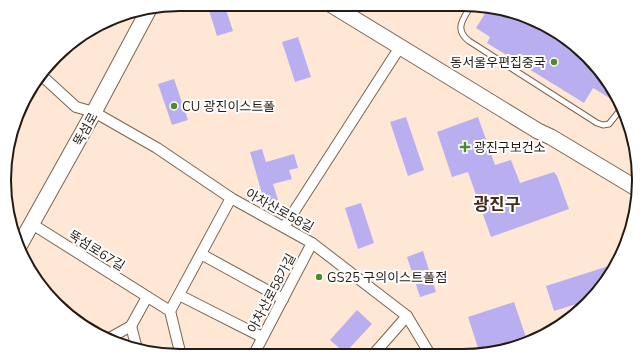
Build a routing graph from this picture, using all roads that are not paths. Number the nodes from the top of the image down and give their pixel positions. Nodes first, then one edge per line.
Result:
1 (342, 11) edge
2 (468, 11) edge
3 (146, 14) edge
4 (400, 46) junction
5 (44, 79) edge
6 (94, 112) junction
7 (618, 113) edge
8 (632, 186) edge
9 (231, 198) junction
10 (32, 224) junction
11 (284, 227) junction
12 (22, 241) edge
13 (312, 243) junction
14 (201, 254) junction
15 (179, 295) junction
16 (147, 297) junction
17 (283, 299) junction
18 (170, 311) junction
19 (407, 316) junction
20 (131, 326) junction
21 (114, 336) edge
22 (262, 337) junction
23 (135, 343) edge
24 (179, 349) edge
25 (256, 349) edge
26 (378, 349) edge
27 (427, 349) edge

1 - 4 street
2 - 7 lane
3 - 6 street, 뚝섬로
4 - 8 street
4 - 11 street
5 - 6 street, 아차산로58길
6 - 9 street, 아차산로58길
6 - 10 street, 뚝섬로
9 - 11 street, 아차산로58길
9 - 14 street
10 - 12 street, 뚝섬로
10 - 16 street, 뚝섬로67길
11 - 13 street, 아차산로58길
13 - 17 street, 아차산로58가길
13 - 19 street, 아차산로58길
14 - 15 street
14 - 17 street
15 - 18 street
15 - 22 street
16 - 18 street, 뚝섬로67길
16 - 20 street
17 - 22 street, 아차산로58가길
18 - 24 street
19 - 26 street
19 - 27 street, 아차산로58길
20 - 21 street
20 - 23 street
22 - 25 street, 아차산로58가길

